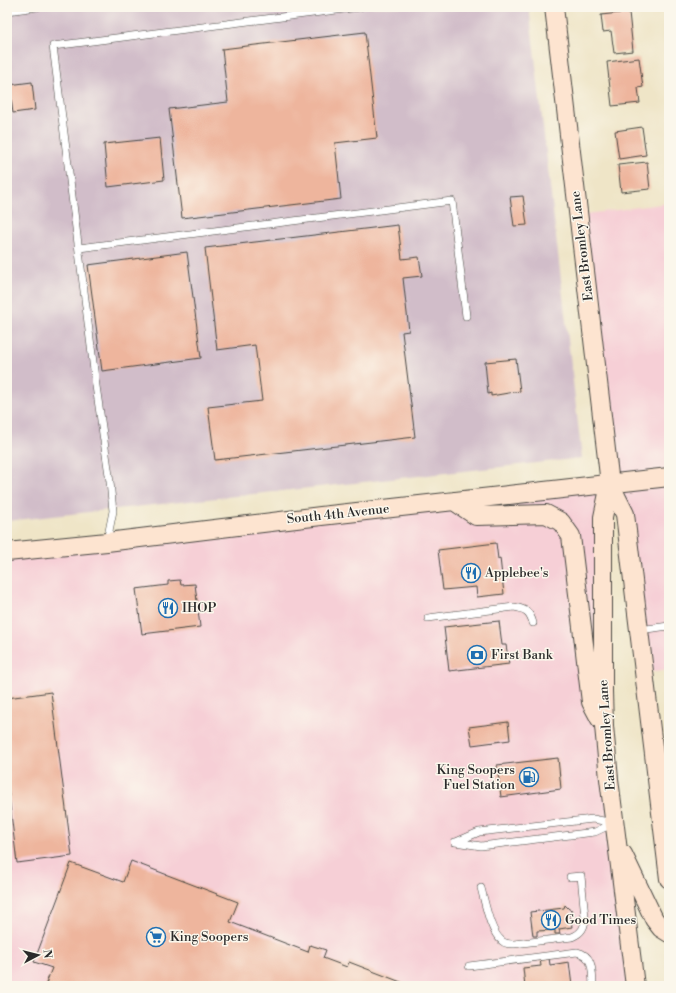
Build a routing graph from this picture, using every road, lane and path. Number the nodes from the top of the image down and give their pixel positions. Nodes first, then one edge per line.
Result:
1 (37, 7) edge
2 (360, 7) edge
3 (554, 7) edge
4 (7, 11) edge
5 (79, 248) junction
6 (466, 316) dead end
7 (669, 477) edge
8 (610, 484) junction
9 (454, 501) junction
10 (107, 542) junction
11 (7, 552) edge
12 (428, 618) dead end
13 (533, 623) dead end
14 (669, 626) edge
15 (639, 630) junction
16 (604, 726) junction
17 (614, 823) junction
18 (617, 841) junction
19 (570, 877) dead end
20 (669, 879) edge
21 (481, 888) dead end
22 (669, 933) edge
23 (469, 966) dead end
24 (594, 986) edge
25 (635, 986) edge

1 - 4 lane
2 - 5 lane
3 - 8 main road, East Bromley Lane
5 - 6 lane
5 - 10 lane
7 - 8 main road, South 4th Avenue
8 - 9 main road, South 4th Avenue
8 - 15 main road, East Bromley Lane
8 - 16 main road, East Bromley Lane
9 - 10 main road, South 4th Avenue
9 - 16 main road
10 - 11 main road, South 4th Avenue
12 - 13 lane
14 - 15 lane
15 - 20 main road, East Bromley Lane
16 - 17 main road, East Bromley Lane
17 - 17 lane
17 - 18 main road, East Bromley Lane
18 - 22 main road
18 - 25 main road, East Bromley Lane
19 - 21 lane
23 - 24 lane

